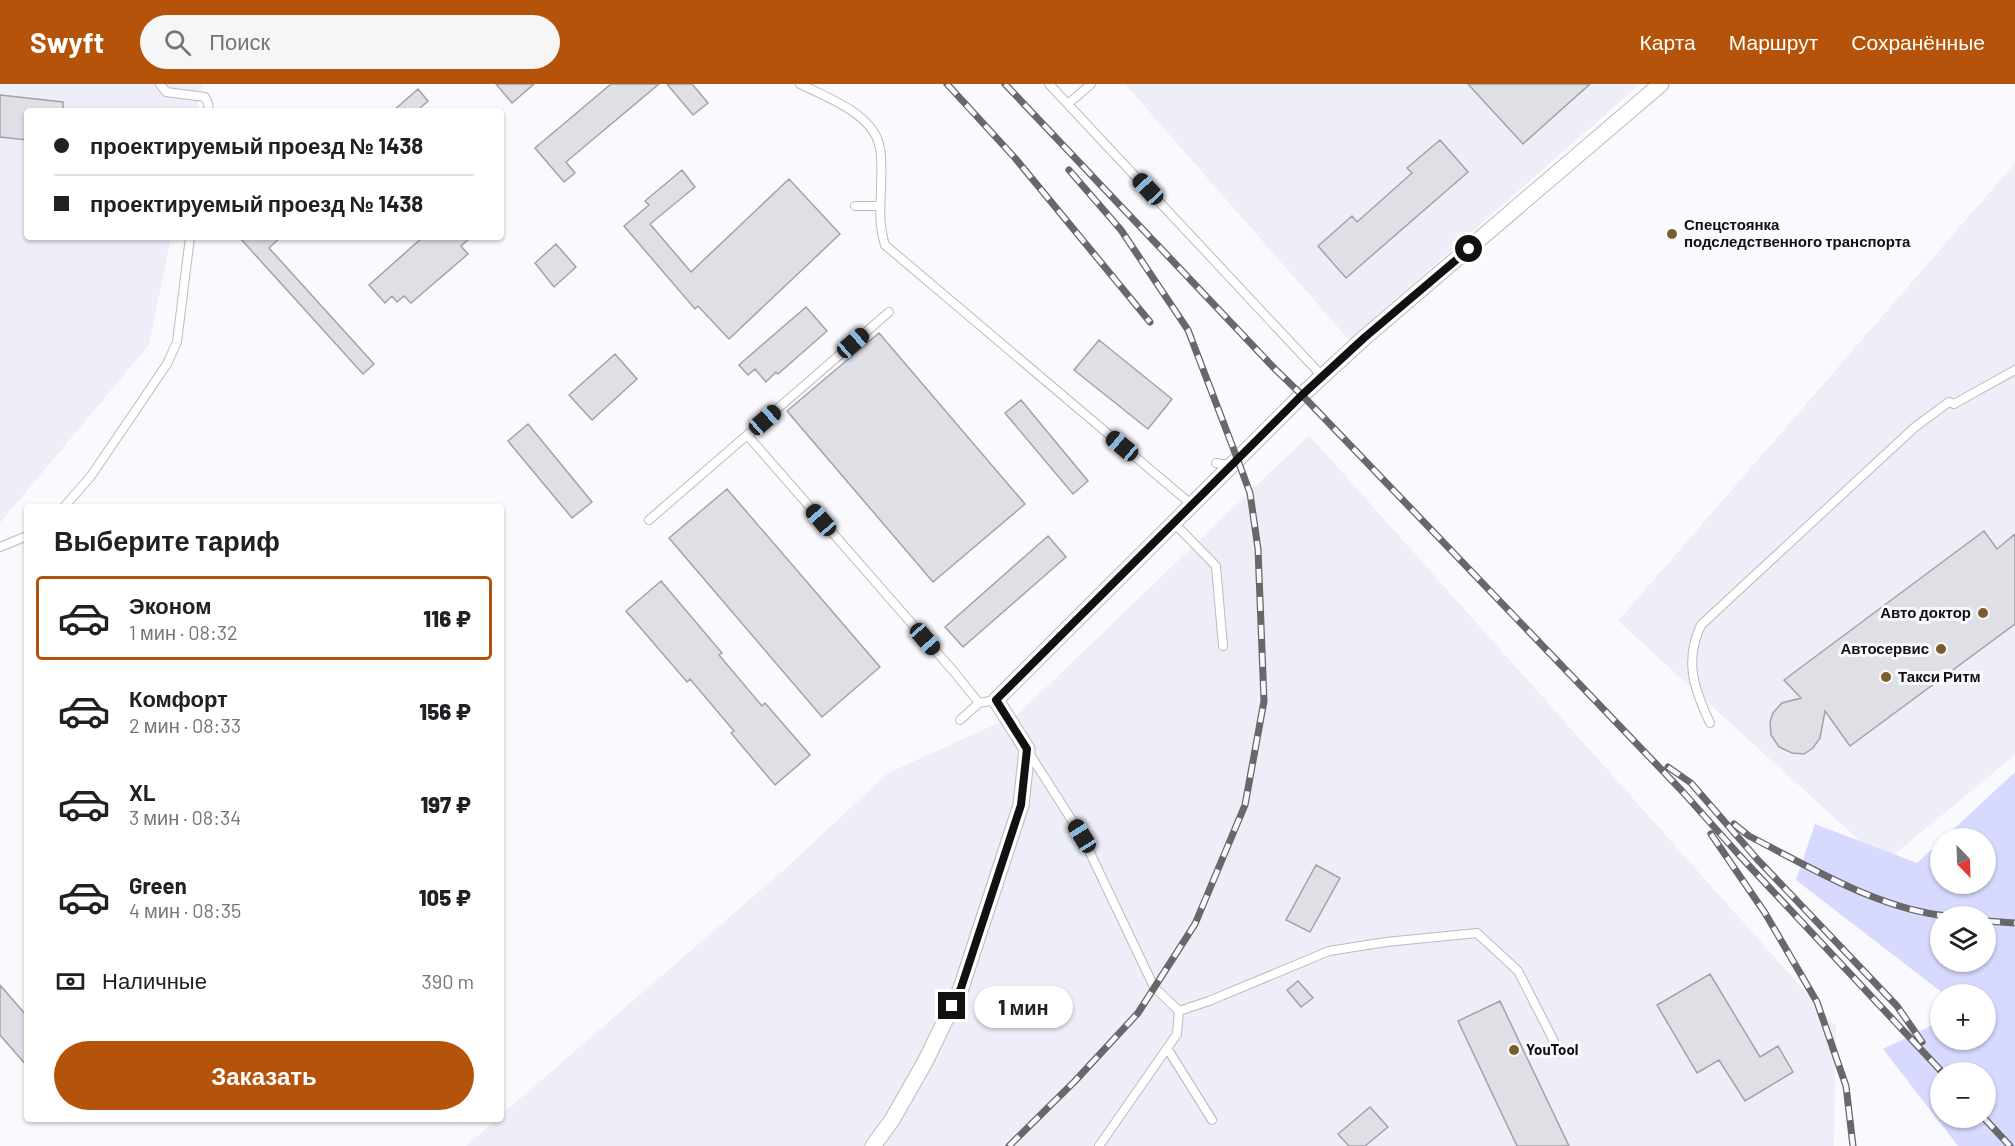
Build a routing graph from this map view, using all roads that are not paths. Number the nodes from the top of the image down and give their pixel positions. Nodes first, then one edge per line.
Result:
1 (160, 84) edge
2 (800, 84) edge
3 (1049, 84) edge
4 (1090, 84) edge
5 (1661, 84) edge
6 (1068, 104) junction
7 (209, 108) edge
8 (855, 206) dead end
9 (880, 206) junction
10 (190, 240) edge
11 (889, 312) dead end
12 (2015, 370) edge
13 (1322, 376) junction
14 (747, 435) junction
15 (67, 504) edge
16 (1191, 504) junction
17 (649, 520) dead end
18 (1173, 522) junction
19 (24, 537) edge
20 (0, 547) edge
21 (1223, 646) dead end
22 (996, 700) junction
23 (979, 703) junction
24 (960, 720) dead end
25 (1710, 723) dead end
26 (1027, 749) junction
27 (1179, 1011) junction
28 (1167, 1048) junction
29 (1560, 1053) dead end
30 (1212, 1120) dead end
31 (873, 1146) edge
32 (1099, 1146) edge

1 - 7 lane
2 - 9 lane
3 - 6 lane
4 - 6 lane
5 - 13 street
6 - 13 lane
8 - 9 lane
9 - 16 lane
10 - 15 lane
11 - 14 lane
12 - 25 lane
13 - 16 street
14 - 17 lane
14 - 23 lane
16 - 18 street
18 - 21 lane
18 - 22 street
19 - 20 lane
22 - 23 lane
22 - 26 street
23 - 24 lane
26 - 27 lane
26 - 31 street
27 - 28 lane
27 - 29 lane
28 - 30 lane
28 - 32 lane

